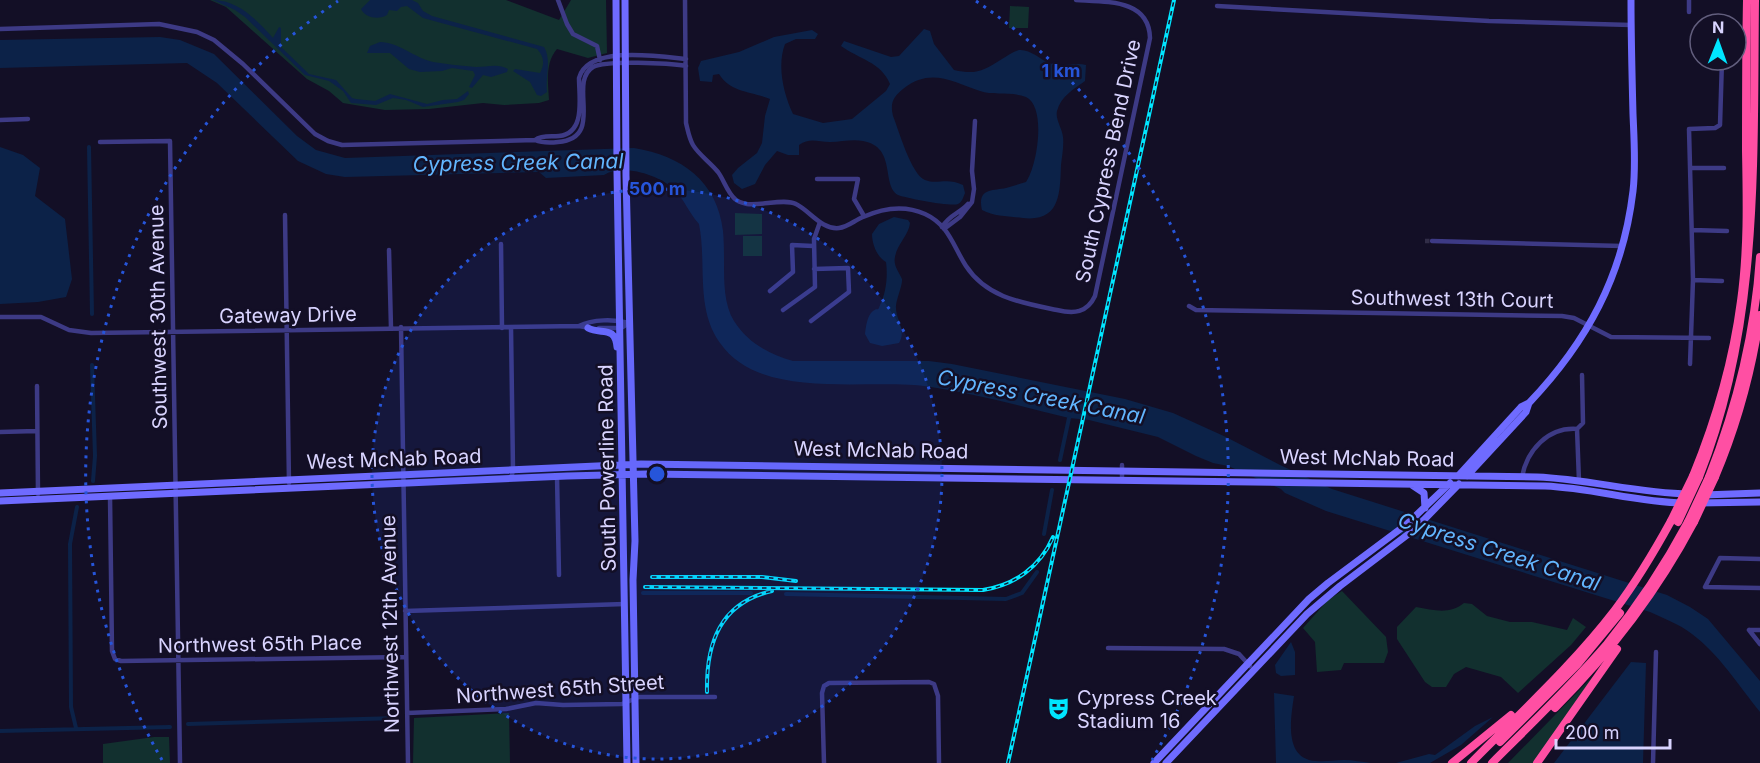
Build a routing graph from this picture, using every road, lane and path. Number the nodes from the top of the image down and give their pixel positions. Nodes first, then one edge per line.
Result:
1 (558, 0) edge
2 (616, 0) edge
3 (625, 0) edge
4 (685, 0) edge
5 (1076, 0) edge
6 (1631, 0) edge
7 (1689, 0) edge
8 (1747, 0) edge
9 (1755, 0) edge
10 (1217, 6) dead end
11 (1689, 12) dead end
12 (1631, 25) junction
13 (0, 29) edge
14 (600, 57) junction
15 (686, 59) junction
16 (615, 60) junction
17 (624, 60) junction
18 (600, 65) junction
19 (686, 66) junction
20 (1722, 72) edge
21 (28, 119) dead end
22 (0, 120) edge
23 (974, 121) dead end
24 (535, 140) junction
25 (100, 142) dead end
26 (1690, 168) junction
27 (1724, 168) dead end
28 (817, 179) dead end
29 (285, 215) dead end
30 (864, 216) junction
31 (820, 222) junction
32 (943, 228) junction
33 (1692, 230) junction
34 (1727, 231) dead end
35 (1431, 241) tunnel mouth
36 (501, 244) dead end
37 (813, 246) junction
38 (1622, 246) junction
39 (389, 250) dead end
40 (1760, 257) edge
41 (814, 269) junction
42 (1693, 280) junction
43 (1722, 281) dead end
44 (770, 291) dead end
45 (1189, 306) dead end
46 (783, 310) dead end
47 (1760, 315) edge
48 (0, 317) edge
49 (811, 321) dead end
50 (629, 323) junction
51 (621, 324) junction
52 (579, 326) junction
53 (1590, 326) junction
54 (401, 327) junction
55 (391, 328) junction
56 (502, 328) junction
57 (511, 328) junction
58 (588, 328) junction
59 (287, 329) junction
60 (173, 332) junction
61 (1691, 337) junction
62 (1709, 338) dead end
63 (1690, 364) dead end
64 (1582, 375) dead end
65 (622, 376) junction
66 (37, 386) dead end
67 (1529, 404) junction
68 (1577, 429) junction
69 (36, 431) junction
70 (0, 432) edge
71 (1484, 457) junction
72 (634, 464) junction
73 (623, 465) junction
74 (1122, 468) junction
75 (513, 470) junction
76 (1040, 470) junction
77 (623, 474) junction
78 (634, 474) junction
79 (1344, 474) junction
80 (557, 476) junction
81 (1458, 476) junction
82 (1467, 476) junction
83 (1492, 476) junction
84 (1696, 476) junction
85 (1522, 477) junction
86 (1712, 477) junction
87 (1039, 478) junction
88 (511, 479) junction
89 (403, 480) junction
90 (1579, 480) junction
91 (1122, 482) junction
92 (1344, 483) junction
93 (289, 484) junction
94 (1410, 484) junction
95 (1449, 484) junction
96 (1458, 485) junction
97 (176, 489) junction
98 (1580, 489) junction
99 (0, 493) edge
100 (1760, 493) edge
101 (38, 495) junction
102 (110, 496) junction
103 (0, 501) edge
104 (1760, 502) edge
105 (1425, 508) junction
106 (1760, 559) edge
107 (559, 574) dead end
108 (1650, 578) junction
109 (1326, 582) junction
110 (1340, 586) junction
111 (1760, 588) edge
112 (625, 604) junction
113 (405, 611) junction
114 (1624, 614) junction
115 (1760, 630) edge
116 (1760, 644) edge
117 (1108, 648) dead end
118 (1656, 652) dead end
119 (405, 657) junction
120 (178, 660) junction
121 (1247, 663) junction
122 (1254, 669) junction
123 (1538, 696) junction
124 (715, 697) dead end
125 (635, 699) junction
126 (627, 702) junction
127 (407, 713) junction
128 (180, 763) edge
129 (408, 763) edge
130 (627, 763) edge
131 (636, 763) edge
132 (824, 763) edge
133 (939, 763) edge
134 (1154, 763) edge
135 (1166, 763) edge
136 (1452, 763) edge
137 (1471, 763) edge
138 (1479, 763) edge
139 (1492, 763) edge
140 (1500, 763) edge
141 (1537, 763) edge
142 (1653, 763) edge

1 - 14 street
2 - 16 main road, South Powerline Road
3 - 17 main road, South Powerline Road
4 - 15 street
5 - 32 street, South Cypress Bend Drive
6 - 12 main road
7 - 11 street
8 - 84 highway
9 - 84 highway
10 - 12 street
12 - 38 main road
13 - 24 street
14 - 16 street
14 - 18 street
14 - 24 street
15 - 17 street
15 - 19 street
16 - 17 street
16 - 18 street
16 - 51 main road, South Powerline Road
17 - 19 street
17 - 50 main road, South Powerline Road
18 - 24 street
19 - 31 street
20 - 26 street
21 - 22 street
23 - 32 street
25 - 60 street, Southwest 30th Avenue
26 - 27 street
26 - 33 street
28 - 30 street
29 - 59 street
30 - 31 street, South Cypress Bend Drive
30 - 32 street, South Cypress Bend Drive
31 - 37 street
33 - 34 street
33 - 42 street
35 - 38 street
36 - 56 street
37 - 41 street
37 - 44 street
38 - 53 main road
39 - 55 street
40 - 86 highway
41 - 46 street
41 - 49 street
42 - 43 street
42 - 61 street
45 - 53 street, Southwest 13th Court
47 - 86 highway
48 - 60 street, Gateway Drive
50 - 51 street, Gateway Drive
50 - 72 main road, South Powerline Road
51 - 52 street, Gateway Drive
51 - 58 street, Gateway Drive
51 - 65 main road, South Powerline Road
52 - 57 street, Gateway Drive
52 - 58 street, Gateway Drive
53 - 61 street, Southwest 13th Court
53 - 67 main road
54 - 55 street, Gateway Drive
54 - 56 street, Gateway Drive
54 - 89 street, Northwest 12th Avenue
55 - 59 street, Gateway Drive
56 - 57 street, Gateway Drive
57 - 75 street
58 - 65 main road
59 - 60 street, Gateway Drive
59 - 93 street
60 - 97 street, Southwest 30th Avenue
61 - 62 street, Southwest 13th Court
61 - 63 street
64 - 68 street
65 - 73 main road, South Powerline Road
66 - 69 street
67 - 71 main road
67 - 81 main road
68 - 85 street
68 - 90 street
69 - 70 street
69 - 101 street
71 - 82 main road
71 - 83 main road
72 - 73 main road, West McNab Road
72 - 76 main road, West McNab Road
72 - 78 main road, South Powerline Road
73 - 75 main road, West McNab Road
73 - 77 main road, South Powerline Road
74 - 76 main road, West McNab Road
74 - 79 main road, West McNab Road
74 - 91 street
75 - 88 street
75 - 89 main road, West McNab Road
76 - 87 main road
77 - 78 main road, West McNab Road
77 - 80 main road, West McNab Road
77 - 112 main road, South Powerline Road
78 - 87 main road, West McNab Road
78 - 125 main road, South Powerline Road
79 - 81 main road, West McNab Road
79 - 92 main road
80 - 88 main road, West McNab Road
80 - 107 street
81 - 82 main road, West McNab Road
81 - 95 main road
82 - 83 main road, West McNab Road
82 - 96 main road
83 - 85 main road, West McNab Road
84 - 108 highway, bridge
85 - 90 main road, West McNab Road
86 - 108 highway, bridge
87 - 91 main road, West McNab Road
88 - 89 main road, West McNab Road
89 - 93 main road, West McNab Road
89 - 113 street, Northwest 12th Avenue
90 - 98 street
90 - 100 main road, West McNab Road
91 - 92 main road, West McNab Road
92 - 94 main road, West McNab Road
93 - 97 main road, West McNab Road
94 - 95 main road, West McNab Road
94 - 105 main road
95 - 96 main road, West McNab Road
95 - 105 main road
96 - 98 main road, West McNab Road
96 - 110 main road
97 - 101 main road, West McNab Road
97 - 102 main road, West McNab Road
97 - 120 street, Southwest 30th Avenue
98 - 104 main road, West McNab Road
99 - 101 main road, West McNab Road
101 - 102 main road, West McNab Road
101 - 103 main road, West McNab Road
102 - 120 street, Northwest 65th Place
105 - 109 main road
106 - 111 street
108 - 114 highway
108 - 114 highway
109 - 110 street
109 - 121 main road
110 - 122 main road
112 - 113 street
112 - 126 main road, South Powerline Road
113 - 119 street, Northwest 12th Avenue
114 - 123 highway
114 - 138 highway
114 - 139 highway
114 - 140 highway
114 - 141 highway
115 - 116 street
117 - 121 street
118 - 142 street
119 - 120 street, Northwest 65th Place
119 - 127 street, Northwest 12th Avenue
120 - 128 street, Southwest 30th Avenue
121 - 122 street
121 - 134 main road
122 - 135 main road
123 - 136 highway
123 - 137 highway
124 - 125 street, Northwest 65th Street
125 - 126 street, Northwest 65th Street
125 - 131 main road, South Powerline Road
126 - 127 street, Northwest 65th Street
126 - 130 main road, South Powerline Road
127 - 129 street, Northwest 12th Avenue
132 - 133 street

